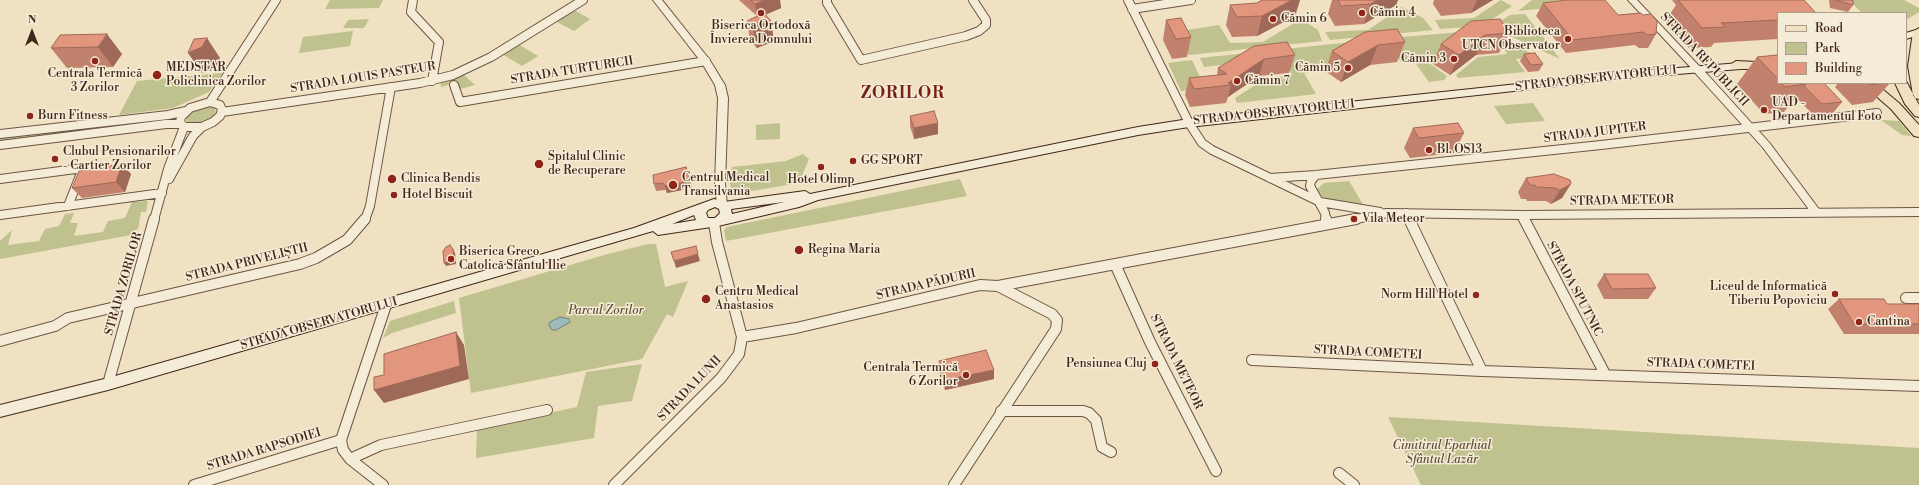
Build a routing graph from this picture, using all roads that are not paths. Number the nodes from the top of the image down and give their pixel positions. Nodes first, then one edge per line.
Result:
1 (276, 0) edge
2 (413, 0) edge
3 (583, 0) edge
4 (657, 0) edge
5 (827, 0) edge
6 (973, 0) edge
7 (1128, 0) edge
8 (1191, 0) edge
9 (1632, 0) edge
10 (1132, 9) junction
11 (1913, 35) edge
12 (1907, 48) edge
13 (1777, 57) edge
14 (706, 62) junction
15 (1777, 63) edge
16 (1736, 65) junction
17 (1777, 67) edge
18 (1916, 67) edge
19 (1697, 69) junction
20 (432, 81) junction
21 (1868, 84) edge
22 (1880, 84) edge
23 (1901, 84) edge
24 (454, 85) dead end
25 (391, 87) junction
26 (1919, 95) edge
27 (210, 102) junction
28 (186, 111) junction
29 (222, 112) junction
30 (1877, 113) dead end
31 (1919, 113) edge
32 (1189, 123) junction
33 (183, 126) junction
34 (202, 127) junction
35 (1750, 127) junction
36 (1919, 127) edge
37 (1919, 133) edge
38 (0, 134) edge
39 (0, 146) edge
40 (1316, 175) junction
41 (1270, 178) junction
42 (0, 179) edge
43 (162, 192) junction
44 (816, 196) junction
45 (722, 197) junction
46 (1320, 202) junction
47 (68, 206) junction
48 (706, 206) junction
49 (1816, 212) junction
50 (1919, 212) edge
51 (1387, 213) junction
52 (1406, 213) junction
53 (0, 215) edge
54 (1522, 215) junction
55 (714, 223) junction
56 (1326, 223) junction
57 (637, 232) junction
58 (1115, 264) junction
59 (998, 286) junction
60 (131, 303) junction
61 (386, 305) junction
62 (742, 337) junction
63 (0, 341) edge
64 (1252, 360) dead end
65 (1482, 371) junction
66 (1605, 374) junction
67 (108, 384) junction
68 (1919, 386) edge
69 (546, 410) dead end
70 (0, 411) edge
71 (1001, 411) junction
72 (341, 440) junction
73 (1111, 452) dead end
74 (350, 459) junction
75 (1216, 471) dead end
76 (1339, 473) dead end
77 (194, 485) edge
78 (383, 485) edge
79 (614, 485) edge
80 (954, 485) edge
81 (1354, 485) edge

1 - 27 street
2 - 20 street
3 - 20 street, STRADA LOUIS PASTEUR
4 - 14 street
5 - 6 street
7 - 10 street
8 - 10 street
9 - 19 street, STRADA REPUBLICII
10 - 32 street
11 - 12 main road
11 - 18 main road
13 - 16 main road, STRADA OBSERVATORULUI
14 - 24 street, STRADA TURTURICII
14 - 45 street
15 - 16 main road, STRADA OBSERVATORULUI
16 - 17 main road
16 - 19 main road, STRADA OBSERVATORULUI
18 - 26 main road
19 - 32 main road, STRADA OBSERVATORULUI
19 - 35 street, STRADA REPUBLICII
20 - 25 street, STRADA LOUIS PASTEUR
21 - 37 main road
22 - 36 main road
23 - 31 main road
25 - 29 street, STRADA LOUIS PASTEUR
25 - 60 street, STRADA PRIVELIȘTII
27 - 28 street
27 - 29 street
28 - 33 street, STRADA ZORILOR
28 - 38 street
29 - 34 street, STRADA ZORILOR
30 - 35 street, STRADA JUPITER
32 - 41 street
32 - 44 main road, STRADA OBSERVATORULUI
33 - 34 street
33 - 39 street
33 - 43 street, STRADA ZORILOR
34 - 43 street, STRADA ZORILOR
35 - 40 street, STRADA JUPITER
35 - 49 street, STRADA REPUBLICII
40 - 41 street, STRADA JUPITER
40 - 46 street
41 - 46 street
42 - 47 street
43 - 47 street
43 - 60 street, STRADA ZORILOR
44 - 45 main road, STRADA OBSERVATORULUI
44 - 55 main road, STRADA OBSERVATORULUI
45 - 48 main road, STRADA OBSERVATORULUI
45 - 48 street
45 - 55 main road
46 - 51 street
46 - 56 street
47 - 53 street
48 - 55 main road
48 - 57 main road, STRADA OBSERVATORULUI
49 - 50 street, STRADA METEOR
49 - 54 street, STRADA METEOR
51 - 52 street, STRADA METEOR
51 - 56 street, STRADA METEOR
52 - 54 street, STRADA METEOR
52 - 65 street
54 - 66 street, STRADA SPUTNIC
55 - 57 main road, STRADA OBSERVATORULUI
55 - 62 street, STRADA LUNII
56 - 58 street, STRADA METEOR
57 - 61 main road, STRADA OBSERVATORULUI
58 - 59 street, STRADA METEOR
58 - 75 street, STRADA METEOR
59 - 62 street, STRADA PĂDURII
59 - 71 street, STRADA PĂDURII
60 - 63 street, STRADA PRIVELIȘTII
60 - 67 street, STRADA ZORILOR
61 - 67 main road, STRADA OBSERVATORULUI
61 - 72 street
62 - 79 street, STRADA LUNII
64 - 65 street, STRADA COMETEI
65 - 66 street, STRADA COMETEI
66 - 68 street, STRADA COMETEI
67 - 70 main road, STRADA OBSERVATORULUI
69 - 74 street
71 - 73 street
71 - 80 street, STRADA PĂDURII
72 - 74 street
72 - 77 street, STRADA RAPSODIEI
74 - 78 street
76 - 81 street

